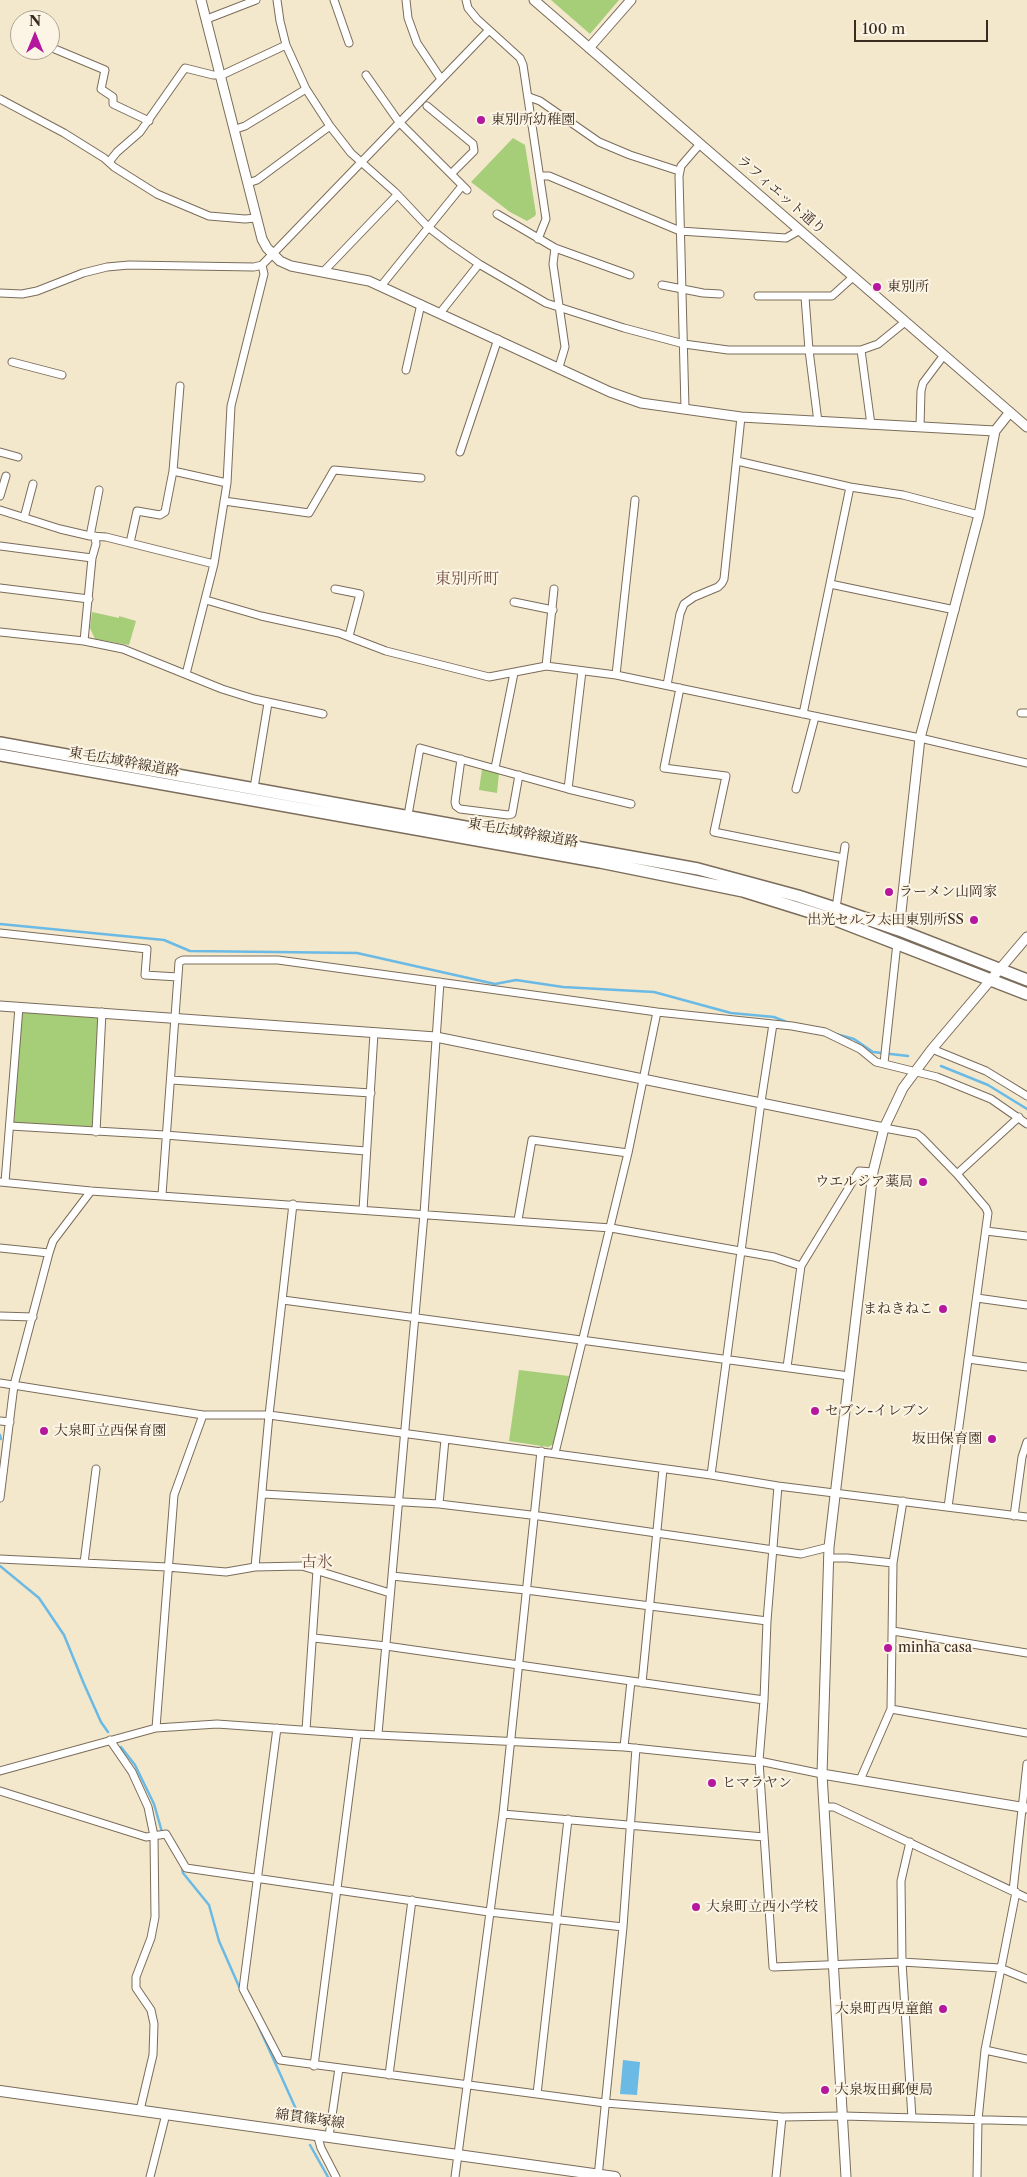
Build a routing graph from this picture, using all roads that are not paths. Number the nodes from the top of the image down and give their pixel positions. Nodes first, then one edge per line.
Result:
1 (201, 0) edge
2 (256, 0) edge
3 (277, 0) edge
4 (334, 0) edge
5 (406, 0) edge
6 (466, 0) edge
7 (534, 0) edge
8 (631, 0) edge
9 (206, 19) junction
10 (488, 31) junction
11 (349, 42) dead end
12 (286, 46) junction
13 (589, 48) junction
14 (60, 51) edge
15 (366, 75) dead end
16 (222, 76) junction
17 (441, 79) junction
18 (306, 89) junction
19 (529, 97) junction
20 (0, 99) edge
21 (428, 106) dead end
22 (149, 121) junction
23 (399, 122) junction
24 (330, 126) junction
25 (236, 129) junction
26 (700, 144) junction
27 (109, 162) junction
28 (362, 162) junction
29 (679, 171) junction
30 (451, 174) junction
31 (540, 176) junction
32 (248, 183) junction
33 (397, 194) junction
34 (497, 214) dead end
35 (256, 218) junction
36 (428, 227) junction
37 (800, 230) junction
38 (680, 231) junction
39 (538, 239) junction
40 (555, 248) junction
41 (273, 255) junction
42 (479, 264) junction
43 (262, 265) junction
44 (323, 272) junction
45 (630, 275) dead end
46 (853, 277) junction
47 (662, 285) dead end
48 (381, 286) junction
49 (682, 289) junction
50 (0, 293) edge
51 (720, 294) dead end
52 (758, 296) dead end
53 (805, 297) junction
54 (421, 304) junction
55 (560, 308) junction
56 (440, 313) junction
57 (905, 322) junction
58 (498, 339) junction
59 (684, 344) junction
60 (809, 350) junction
61 (861, 350) junction
62 (944, 355) junction
63 (12, 362) dead end
64 (559, 367) junction
65 (406, 370) dead end
66 (62, 375) dead end
67 (180, 386) dead end
68 (685, 408) junction
69 (1010, 412) junction
70 (741, 417) junction
71 (818, 422) junction
72 (871, 425) junction
73 (920, 427) junction
74 (1027, 427) edge
75 (995, 431) junction
76 (0, 452) edge
77 (460, 452) dead end
78 (18, 457) dead end
79 (737, 461) junction
80 (173, 471) junction
81 (6, 476) dead end
82 (421, 478) dead end
83 (227, 483) junction
84 (34, 484) dead end
85 (850, 487) junction
86 (99, 490) dead end
87 (0, 496) edge
88 (635, 500) dead end
89 (224, 501) junction
90 (0, 510) edge
91 (979, 514) junction
92 (24, 518) junction
93 (92, 536) junction
94 (130, 543) junction
95 (0, 546) edge
96 (92, 558) junction
97 (214, 564) junction
98 (830, 584) junction
99 (0, 588) edge
100 (335, 589) dead end
101 (554, 589) dead end
102 (89, 598) junction
103 (206, 600) junction
104 (514, 602) dead end
105 (553, 610) junction
106 (955, 610) junction
107 (0, 632) edge
108 (349, 636) junction
109 (84, 641) junction
110 (546, 666) junction
111 (582, 671) junction
112 (514, 673) junction
113 (186, 674) junction
114 (616, 675) junction
115 (667, 685) junction
116 (680, 688) junction
117 (268, 703) junction
118 (323, 714) dead end
119 (803, 714) junction
120 (815, 717) junction
121 (920, 738) junction
122 (0, 743) edge
123 (0, 755) edge
124 (461, 759) junction
125 (1027, 763) edge
126 (495, 768) junction
127 (519, 776) junction
128 (254, 788) junction
129 (568, 789) junction
130 (796, 789) dead end
131 (632, 804) dead end
132 (408, 815) junction
133 (845, 846) dead end
134 (843, 858) junction
135 (836, 908) junction
136 (899, 930) junction
137 (0, 933) edge
138 (1027, 937) edge
139 (897, 943) junction
140 (1000, 969) junction
141 (178, 977) junction
142 (992, 980) junction
143 (1027, 980) edge
144 (440, 982) junction
145 (1027, 994) edge
146 (0, 1006) edge
147 (18, 1007) junction
148 (102, 1012) junction
149 (657, 1012) junction
150 (175, 1017) junction
151 (773, 1024) junction
152 (374, 1033) junction
153 (436, 1037) junction
154 (932, 1049) junction
155 (884, 1063) junction
156 (916, 1070) junction
157 (643, 1079) junction
158 (171, 1080) junction
159 (371, 1093) junction
160 (1027, 1096) edge
161 (761, 1102) junction
162 (1020, 1118) junction
163 (1027, 1124) edge
164 (10, 1126) junction
165 (884, 1128) junction
166 (96, 1132) junction
167 (165, 1135) junction
168 (366, 1151) junction
169 (628, 1153) junction
170 (873, 1172) junction
171 (957, 1174) junction
172 (2, 1182) edge
173 (91, 1191) junction
174 (162, 1195) junction
175 (293, 1204) junction
176 (363, 1210) junction
177 (424, 1214) junction
178 (518, 1220) junction
179 (611, 1228) junction
180 (986, 1231) junction
181 (1027, 1236) edge
182 (0, 1248) edge
183 (741, 1252) junction
184 (49, 1253) junction
185 (801, 1266) junction
186 (977, 1298) junction
187 (283, 1300) junction
188 (1027, 1305) edge
189 (0, 1316) edge
190 (33, 1317) junction
191 (414, 1317) junction
192 (583, 1340) junction
193 (726, 1359) junction
194 (968, 1359) junction
195 (786, 1367) junction
196 (1027, 1367) edge
197 (849, 1376) junction
198 (0, 1383) edge
199 (14, 1385) junction
200 (203, 1415) junction
201 (269, 1415) junction
202 (0, 1421) edge
203 (10, 1422) junction
204 (405, 1434) junction
205 (445, 1438) junction
206 (1027, 1442) edge
207 (1026, 1450) edge
208 (541, 1451) junction
209 (555, 1453) junction
210 (664, 1468) junction
211 (96, 1469) dead end
212 (711, 1475) junction
213 (778, 1486) junction
214 (835, 1492) junction
215 (263, 1494) junction
216 (0, 1498) edge
217 (400, 1501) junction
218 (903, 1501) junction
219 (439, 1504) junction
220 (948, 1507) junction
221 (534, 1515) junction
222 (1014, 1516) junction
223 (1027, 1517) edge
224 (658, 1533) junction
225 (829, 1547) junction
226 (772, 1550) junction
227 (828, 1558) junction
228 (0, 1559) edge
229 (84, 1563) junction
230 (893, 1563) junction
231 (167, 1567) junction
232 (254, 1567) junction
233 (317, 1570) junction
234 (392, 1576) junction
235 (526, 1590) junction
236 (390, 1593) junction
237 (649, 1605) junction
238 (767, 1620) junction
239 (893, 1631) junction
240 (314, 1638) junction
241 (386, 1646) junction
242 (1027, 1653) edge
243 (519, 1667) junction
244 (632, 1681) junction
245 (642, 1683) junction
246 (764, 1700) junction
247 (891, 1709) junction
248 (156, 1728) junction
249 (278, 1728) junction
250 (306, 1730) junction
251 (1027, 1733) edge
252 (356, 1734) junction
253 (378, 1734) junction
254 (110, 1740) junction
255 (510, 1742) junction
256 (624, 1747) junction
257 (636, 1748) junction
258 (759, 1761) junction
259 (1027, 1764) edge
260 (0, 1771) edge
261 (822, 1774) junction
262 (860, 1780) junction
263 (0, 1791) edge
264 (824, 1807) junction
265 (1024, 1807) edge
266 (503, 1814) junction
267 (568, 1819) junction
268 (631, 1825) junction
269 (154, 1836) junction
270 (764, 1837) junction
271 (910, 1842) junction
272 (258, 1878) junction
273 (337, 1889) junction
274 (1015, 1892) junction
275 (1027, 1898) edge
276 (412, 1900) junction
277 (489, 1912) junction
278 (557, 1920) junction
279 (623, 1928) junction
280 (902, 1962) junction
281 (834, 1964) junction
282 (1000, 1968) junction
283 (1027, 1979) edge
284 (986, 2050) junction
285 (1027, 2060) edge
286 (314, 2066) junction
287 (339, 2068) junction
288 (388, 2075) junction
289 (468, 2085) junction
290 (0, 2091) edge
291 (537, 2094) junction
292 (605, 2103) junction
293 (140, 2110) junction
294 (166, 2114) junction
295 (842, 2116) junction
296 (782, 2117) junction
297 (912, 2118) junction
298 (978, 2120) junction
299 (1027, 2121) edge
300 (317, 2134) junction
301 (328, 2136) junction
302 (458, 2154) junction
303 (598, 2176) edge
304 (150, 2177) edge
305 (336, 2177) edge
306 (455, 2177) edge
307 (615, 2177) edge
308 (776, 2177) edge
309 (846, 2177) edge
310 (977, 2177) edge

1 - 9 street
2 - 9 street
3 - 12 street
4 - 11 street
5 - 17 street
6 - 10 street
7 - 13 street, ラフィエット通り
8 - 13 street
9 - 16 street
10 - 17 street
10 - 19 street
12 - 16 street
12 - 18 street
13 - 26 street, ラフィエット通り
14 - 22 street
15 - 23 street
16 - 22 street
16 - 25 street
17 - 23 street
18 - 24 street
18 - 25 street
19 - 29 street
19 - 31 street
20 - 27 street
21 - 30 street
22 - 27 street
23 - 28 street
23 - 30 street
24 - 28 street
24 - 32 street
25 - 32 street
26 - 29 street
26 - 37 street, ラフィエット通り
27 - 35 street
28 - 33 street
28 - 41 street
29 - 38 street
30 - 36 street
31 - 38 street
31 - 39 street
32 - 35 street
33 - 36 street
33 - 44 street
34 - 39 street
35 - 41 street
36 - 42 street
36 - 48 street
37 - 38 street
37 - 46 street, ラフィエット通り
38 - 49 street
39 - 40 street
40 - 45 street
40 - 55 street
41 - 43 street
41 - 44 street
42 - 55 street
42 - 56 street
43 - 50 street
43 - 83 street
44 - 48 street
46 - 53 street
46 - 57 street, ラフィエット通り
47 - 49 street
48 - 54 street
49 - 51 street
49 - 59 street
52 - 53 street
53 - 60 street
54 - 56 street
54 - 65 street
55 - 59 street
55 - 64 street
56 - 58 street
57 - 61 street
57 - 62 street, ラフィエット通り
58 - 64 street
58 - 77 street
59 - 60 street
59 - 68 street
60 - 61 street
60 - 71 street
61 - 72 street
62 - 69 street, ラフィエット通り
62 - 73 street
63 - 66 street
64 - 68 street
67 - 80 street
68 - 70 street
69 - 74 street, ラフィエット通り
69 - 75 street
70 - 71 street
70 - 79 street
71 - 72 street
72 - 73 street
73 - 75 street
75 - 91 street
76 - 78 street
79 - 85 street
79 - 115 street
80 - 83 street
80 - 94 street
81 - 87 street
82 - 89 street
83 - 89 street
84 - 92 street
85 - 91 street
85 - 98 street
86 - 93 street
88 - 114 street
89 - 97 street
90 - 92 street
91 - 106 street
92 - 93 street
93 - 94 street
93 - 96 street
94 - 97 street
95 - 96 street
96 - 102 street
97 - 103 street
98 - 106 street
98 - 119 street
99 - 102 street
100 - 108 street
101 - 105 street
102 - 109 street
103 - 108 street
103 - 113 street
104 - 105 street
105 - 110 street
106 - 121 street
107 - 109 street
108 - 112 street
109 - 113 street
110 - 111 street
110 - 112 street
111 - 114 street
111 - 129 street
112 - 126 street
113 - 117 street
114 - 115 street
115 - 116 street
116 - 119 street
116 - 134 street
117 - 118 street
117 - 128 street
119 - 120 street
120 - 121 street
120 - 130 street
121 - 125 street
121 - 136 street
122 - 128 highway, 東毛広域幹線道路
123 - 139 highway, 東毛広域幹線道路
124 - 126 street
124 - 127 street
124 - 132 street
126 - 127 street
127 - 129 street
128 - 132 highway, 東毛広域幹線道路
129 - 131 street
132 - 135 highway, 東毛広域幹線道路
133 - 134 street
134 - 135 street
135 - 136 highway, 東毛広域幹線道路
136 - 140 highway, 東毛広域幹線道路
137 - 141 street
138 - 140 street
139 - 142 highway, 東毛広域幹線道路
139 - 155 street
140 - 142 street
140 - 143 highway, 東毛広域幹線道路
141 - 144 street
141 - 150 street
142 - 145 highway, 東毛広域幹線道路
142 - 154 street
144 - 149 street
144 - 153 street
146 - 147 street
147 - 148 street
147 - 164 street
148 - 150 street
148 - 166 street
149 - 151 street
149 - 157 street
150 - 152 street
150 - 158 street
151 - 155 street
151 - 161 street
152 - 153 street
152 - 159 street
153 - 157 street
153 - 177 street
154 - 156 street
154 - 160 street
155 - 156 street
156 - 162 street
156 - 165 street
157 - 161 street
157 - 169 street
158 - 159 street
158 - 167 street
159 - 168 street
161 - 165 street
161 - 183 street
162 - 163 street
162 - 171 street
164 - 166 street
164 - 172 street
165 - 170 street
165 - 171 street
166 - 167 street
167 - 168 street
167 - 174 street
168 - 176 street
169 - 178 street
169 - 179 street
170 - 185 street
170 - 197 street
171 - 180 street
172 - 173 street
173 - 174 street
173 - 184 street
174 - 175 street
175 - 176 street
175 - 187 street
176 - 177 street
177 - 178 street
177 - 191 street
178 - 179 street
179 - 183 street
179 - 192 street
180 - 181 street
180 - 186 street
182 - 184 street
183 - 185 street
183 - 193 street
184 - 190 street
185 - 195 street
186 - 188 street
186 - 194 street
187 - 191 street
187 - 201 street
189 - 190 street
190 - 199 street
191 - 192 street
191 - 204 street
192 - 193 street
192 - 209 street
193 - 195 street
193 - 212 street
194 - 196 street
194 - 220 street
195 - 197 street
197 - 214 street
198 - 199 street
199 - 200 street
199 - 203 street
200 - 201 street
200 - 231 street
201 - 204 street
201 - 215 street
202 - 203 street
203 - 216 street
204 - 205 street
204 - 217 street
205 - 208 street
205 - 219 street
206 - 207 street
207 - 222 street
208 - 209 street
208 - 221 street
209 - 210 street
210 - 212 street
210 - 224 street
211 - 229 street
212 - 213 street
213 - 214 street
213 - 226 street
214 - 218 street
214 - 225 street
215 - 217 street
215 - 232 street
217 - 219 street
217 - 234 street
218 - 220 street
218 - 230 street
219 - 221 street
220 - 222 street
221 - 224 street
221 - 235 street
222 - 223 street
224 - 226 street
224 - 237 street
225 - 226 street
225 - 227 street
226 - 238 street
227 - 230 street
227 - 261 street
228 - 229 street
229 - 231 street
230 - 239 street
231 - 232 street
231 - 248 street
232 - 233 street
233 - 236 street
233 - 240 street
234 - 235 street
234 - 236 street
235 - 237 street
235 - 243 street
236 - 241 street
237 - 238 street
237 - 245 street
238 - 246 street
239 - 242 street
239 - 247 street
240 - 241 street
240 - 250 street
241 - 243 street
241 - 253 street
243 - 244 street
243 - 255 street
244 - 245 street
244 - 256 street
245 - 246 street
246 - 258 street
247 - 251 street
247 - 262 street
248 - 249 street
248 - 254 street
249 - 250 street
249 - 272 street
250 - 252 street
252 - 253 street
252 - 273 street
253 - 255 street
254 - 260 street
254 - 269 street
255 - 256 street
255 - 266 street
256 - 257 street
257 - 258 street
257 - 268 street
258 - 261 street
258 - 270 street
259 - 265 street
261 - 262 street
261 - 264 street
262 - 265 street
263 - 269 street
264 - 271 street
264 - 281 street
265 - 274 street
266 - 267 street
266 - 277 street
267 - 268 street
267 - 278 street
268 - 270 street
268 - 279 street
269 - 272 street
269 - 293 street
270 - 281 street
271 - 274 street
271 - 280 street
272 - 273 street
272 - 286 street
273 - 276 street
273 - 286 street
274 - 275 street
274 - 282 street
276 - 277 street
276 - 288 street
277 - 278 street
277 - 289 street
278 - 279 street
278 - 291 street
279 - 292 street
280 - 281 street
280 - 282 street
280 - 297 street
281 - 295 street
282 - 283 street
282 - 284 street
284 - 285 street
284 - 298 street
286 - 287 street
287 - 288 street
287 - 301 street
288 - 289 street
289 - 291 street
289 - 302 street
290 - 293 main road, 綿貫篠塚線
291 - 292 street
292 - 296 street
292 - 303 street
293 - 294 main road, 綿貫篠塚線
294 - 300 main road, 綿貫篠塚線
294 - 304 street
295 - 296 street
295 - 297 street
295 - 309 street
296 - 308 street
297 - 298 street
298 - 299 street
298 - 310 street
300 - 301 main road, 綿貫篠塚線
300 - 305 street
301 - 302 main road, 綿貫篠塚線
302 - 303 main road, 綿貫篠塚線
302 - 306 street
303 - 307 main road, 綿貫篠塚線

